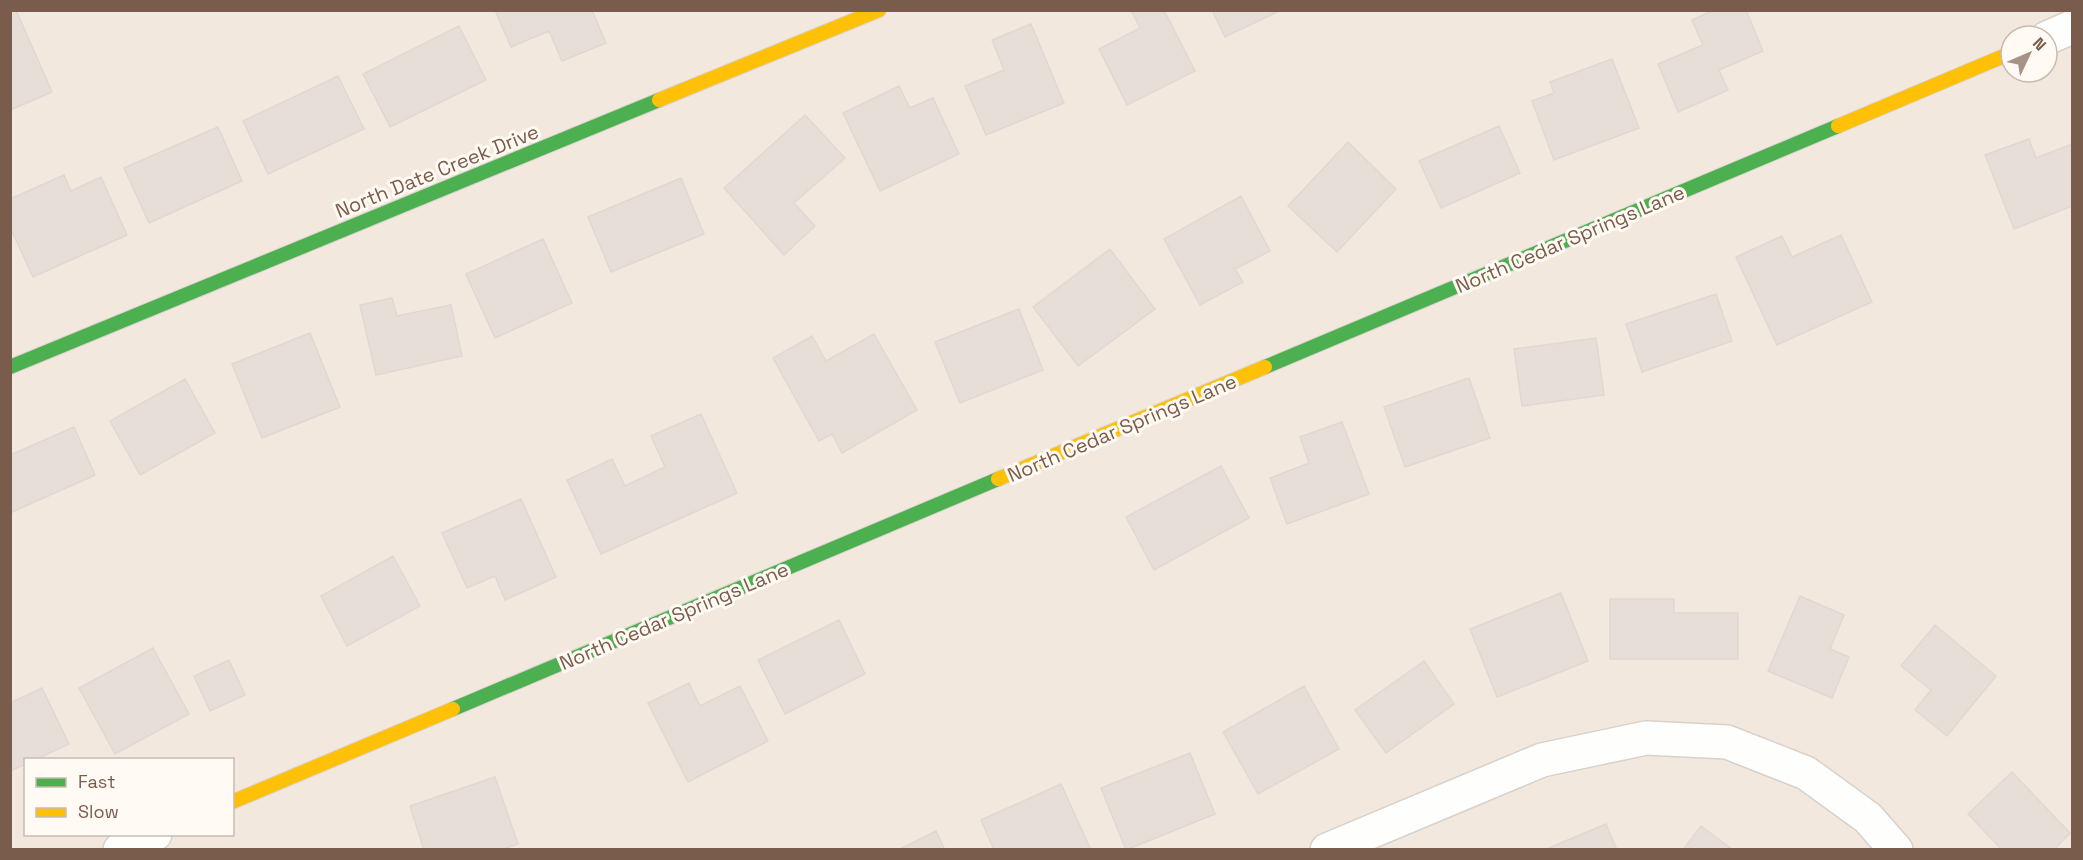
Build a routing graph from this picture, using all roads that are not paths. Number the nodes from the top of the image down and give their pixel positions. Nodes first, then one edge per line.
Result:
1 (879, 10) edge
2 (2073, 27) edge
3 (2059, 33) edge
4 (1999, 58) edge
5 (10, 368) edge
6 (234, 801) edge
7 (150, 836) edge
8 (120, 849) edge
9 (1327, 849) edge
10 (1896, 849) edge

1 - 5 street, North Date Creek Drive
2 - 3 street
4 - 6 street, North Cedar Springs Lane
7 - 8 street
9 - 10 street

